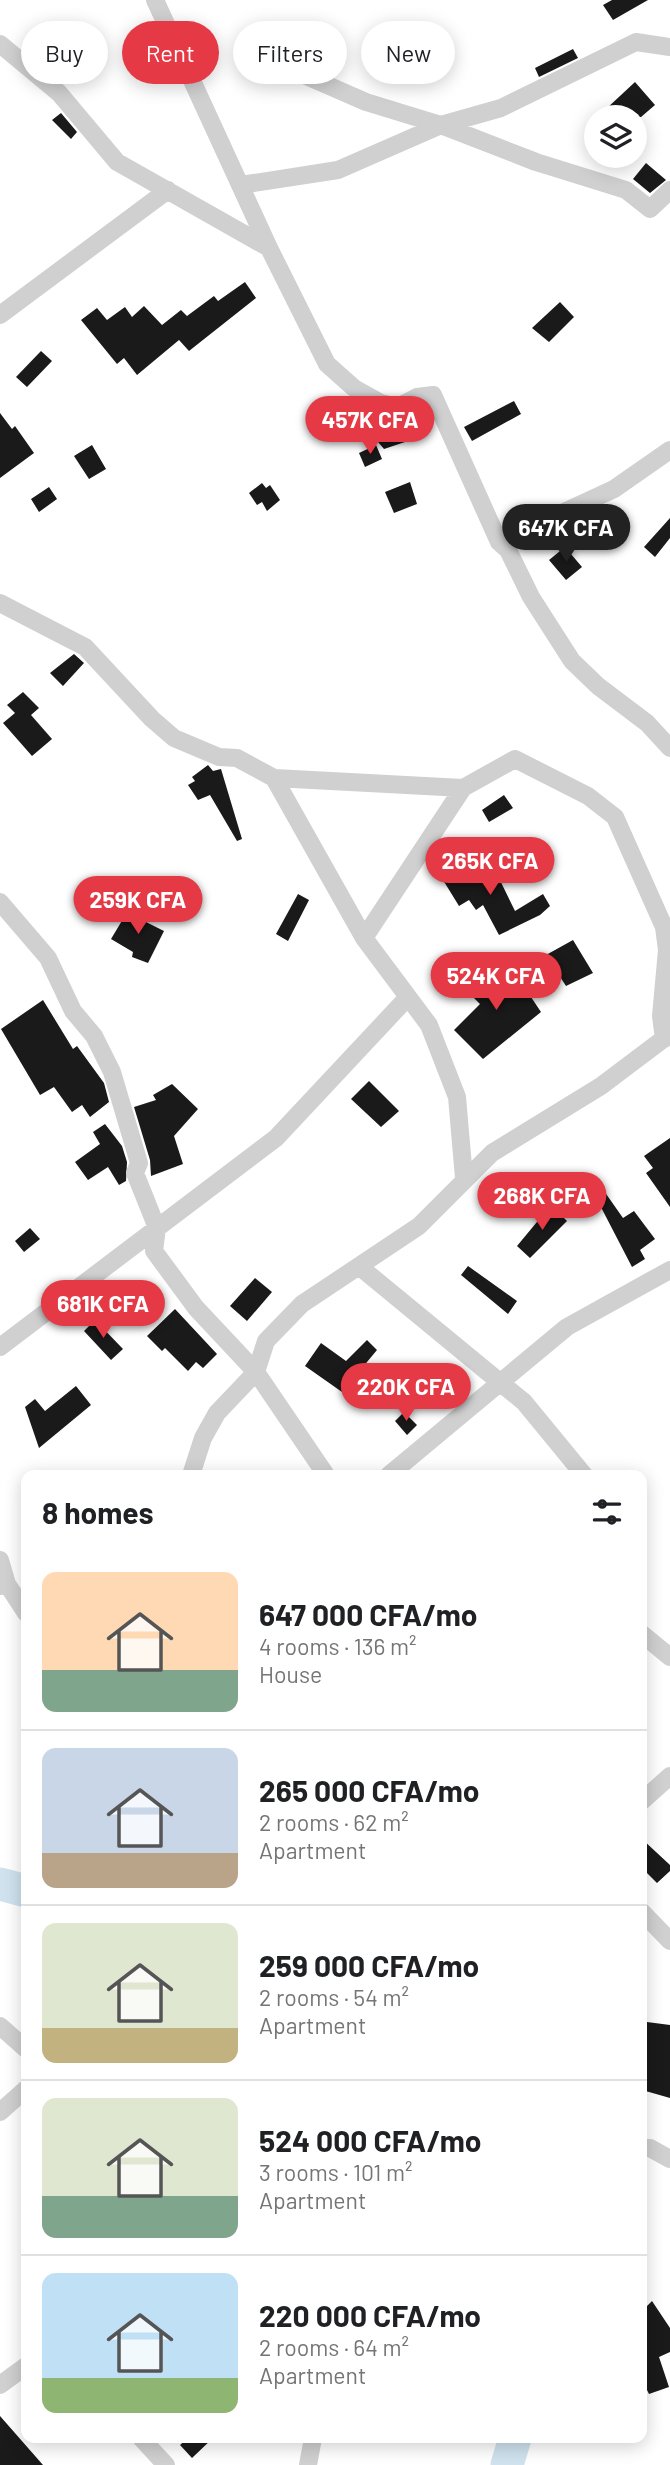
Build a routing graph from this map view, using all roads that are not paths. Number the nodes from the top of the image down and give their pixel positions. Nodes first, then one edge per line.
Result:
1 (155, 0) edge
2 (0, 44) edge
3 (670, 47) edge
4 (325, 84) edge
5 (441, 125) junction
6 (241, 186) junction
7 (168, 190) junction
8 (670, 190) edge
9 (269, 248) junction
10 (0, 315) edge
11 (670, 450) edge
12 (499, 542) junction
13 (0, 603) edge
14 (670, 748) edge
15 (274, 778) junction
16 (463, 788) junction
17 (0, 902) edge
18 (667, 919) edge
19 (364, 938) junction
20 (408, 997) junction
21 (667, 1036) edge
22 (464, 1178) junction
23 (157, 1228) junction
24 (360, 1267) junction
25 (670, 1270) edge
26 (0, 1347) edge
27 (256, 1372) junction
28 (499, 1382) junction
29 (193, 1470) edge
30 (324, 1470) edge
31 (395, 1470) edge
32 (580, 1470) edge
33 (0, 1560) edge
34 (4, 1585) edge
35 (21, 1607) edge
36 (647, 1638) edge
37 (670, 1657) edge
38 (670, 1776) edge
39 (647, 1797) edge
40 (647, 1917) edge
41 (670, 1941) edge
42 (0, 2026) edge
43 (21, 2045) edge
44 (21, 2093) edge
45 (0, 2112) edge
46 (647, 2148) edge
47 (670, 2159) edge
48 (21, 2369) edge
49 (0, 2385) edge
50 (146, 2443) edge
51 (312, 2443) edge
52 (166, 2465) edge
53 (308, 2465) edge

1 - 6 street
2 - 7 street
3 - 5 street
4 - 5 street
5 - 6 street
5 - 8 street
6 - 9 street
7 - 9 street
7 - 10 street
9 - 12 street
11 - 12 street
12 - 14 street
13 - 15 street
15 - 16 street
15 - 19 street
16 - 18 street
16 - 19 street
17 - 23 street
18 - 21 street
19 - 20 street
20 - 22 street
20 - 23 street
21 - 22 street
22 - 24 street
23 - 26 street
23 - 27 street
24 - 27 street
24 - 28 street
25 - 28 street
27 - 29 street
27 - 30 street
28 - 31 street
28 - 32 street
33 - 34 street
34 - 35 street
36 - 37 street
38 - 39 street
40 - 41 street
42 - 43 street
44 - 45 street
46 - 47 street
48 - 49 street
50 - 52 street
51 - 53 street

